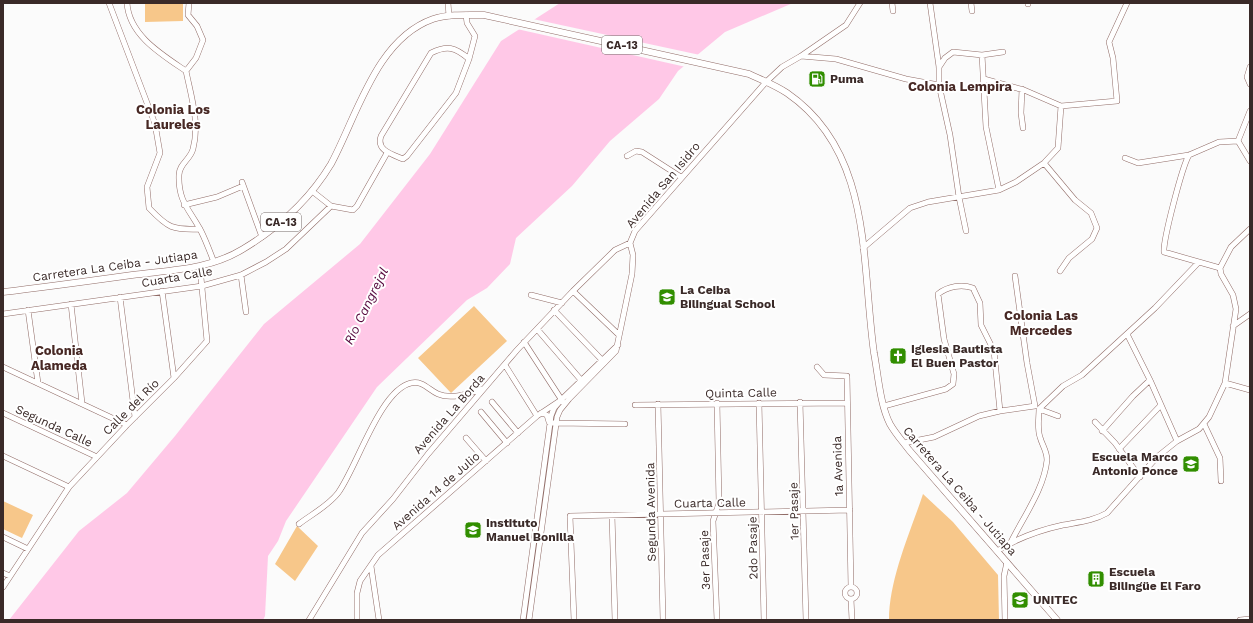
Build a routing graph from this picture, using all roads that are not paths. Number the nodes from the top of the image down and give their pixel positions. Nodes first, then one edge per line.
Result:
1 (109, 3) edge
2 (127, 3) edge
3 (189, 3) edge
4 (448, 3) edge
5 (860, 3) edge
6 (892, 3) edge
7 (930, 3) edge
8 (971, 3) edge
9 (1127, 3) edge
10 (893, 11) dead end
11 (972, 11) dead end
12 (466, 14) junction
13 (449, 16) junction
14 (1003, 52) dead end
15 (982, 55) junction
16 (801, 56) junction
17 (469, 59) junction
18 (939, 67) junction
19 (1250, 67) edge
20 (186, 71) junction
21 (984, 79) junction
22 (766, 82) junction
23 (1250, 84) edge
24 (939, 85) junction
25 (1022, 90) junction
26 (1061, 106) junction
27 (1250, 111) edge
28 (1023, 128) dead end
29 (1238, 141) junction
30 (387, 153) junction
31 (1189, 155) junction
32 (627, 156) dead end
33 (1125, 158) dead end
34 (1250, 161) edge
35 (1044, 163) junction
36 (681, 177) junction
37 (999, 190) junction
38 (312, 191) junction
39 (959, 197) junction
40 (184, 205) junction
41 (331, 206) junction
42 (200, 229) junction
43 (1250, 229) edge
44 (966, 231) dead end
45 (262, 237) junction
46 (630, 243) junction
47 (863, 248) junction
48 (214, 262) junction
49 (1198, 263) junction
50 (200, 267) junction
51 (1220, 268) junction
52 (1060, 271) dead end
53 (241, 275) junction
54 (1015, 276) dead end
55 (202, 286) junction
56 (162, 291) junction
57 (573, 291) junction
58 (3, 292) edge
59 (532, 295) dead end
60 (120, 297) junction
61 (562, 303) junction
62 (71, 304) junction
63 (28, 310) junction
64 (554, 310) junction
65 (246, 312) dead end
66 (3, 314) edge
67 (1250, 314) edge
68 (1233, 326) junction
69 (537, 329) junction
70 (1127, 334) junction
71 (619, 335) junction
72 (524, 342) junction
73 (619, 344) junction
74 (601, 359) junction
75 (505, 365) junction
76 (3, 367) edge
77 (817, 367) dead end
78 (594, 370) junction
79 (174, 378) junction
80 (581, 380) junction
81 (1150, 380) junction
82 (38, 383) junction
83 (1225, 383) junction
84 (484, 389) junction
85 (1250, 390) edge
86 (492, 402) dead end
87 (563, 402) junction
88 (800, 402) junction
89 (82, 403) junction
90 (759, 403) junction
91 (846, 403) junction
92 (658, 404) junction
93 (717, 404) junction
94 (635, 405) dead end
95 (884, 406) junction
96 (1160, 406) junction
97 (1039, 409) junction
98 (1000, 410) junction
99 (480, 412) dead end
100 (3, 413) edge
101 (539, 414) junction
102 (1058, 416) dead end
103 (135, 417) junction
104 (549, 422) junction
105 (1095, 422) dead end
106 (556, 423) junction
107 (625, 424) dead end
108 (1204, 424) junction
109 (127, 425) junction
110 (1102, 431) junction
111 (518, 432) junction
112 (466, 438) dead end
113 (1177, 441) junction
114 (507, 443) junction
115 (904, 444) junction
116 (1119, 449) junction
117 (3, 456) edge
118 (97, 457) junction
119 (486, 461) junction
120 (1140, 477) junction
121 (1221, 481) dead end
122 (69, 487) junction
123 (850, 510) junction
124 (804, 511) junction
125 (716, 512) junction
126 (762, 512) junction
127 (661, 514) junction
128 (612, 515) junction
129 (299, 524) dead end
130 (3, 537) edge
131 (1011, 542) junction
132 (28, 549) junction
133 (997, 551) junction
134 (1008, 562) junction
135 (371, 566) junction
136 (3, 573) edge
137 (10, 576) junction
138 (3, 587) edge
139 (851, 587) junction
140 (851, 599) junction
141 (1250, 619) edge
142 (309, 620) edge
143 (357, 620) edge
144 (379, 620) edge
145 (523, 620) edge
146 (530, 620) edge
147 (574, 620) edge
148 (615, 620) edge
149 (663, 620) edge
150 (717, 620) edge
151 (764, 620) edge
152 (806, 620) edge
153 (852, 620) edge
154 (1005, 620) edge
155 (1057, 620) edge
156 (1240, 620) edge

1 - 42 street
2 - 20 street
3 - 20 street
4 - 13 street
5 - 16 street, Avenida San Isidro
6 - 10 street
7 - 18 street
8 - 11 street
9 - 26 street
12 - 13 main road, Carretera La Ceiba - Jutiapa / CA-13
12 - 17 street
12 - 22 main road, Carretera La Ceiba - Jutiapa / CA-13
13 - 38 main road, Carretera La Ceiba - Jutiapa / CA-13
14 - 15 street
15 - 18 street
15 - 21 street
16 - 22 street, Avenida San Isidro
16 - 24 street
17 - 30 street
17 - 30 street
18 - 24 street
19 - 23 street
20 - 40 street
21 - 25 street
21 - 37 street
22 - 36 street, Avenida San Isidro
22 - 47 main road, Carretera La Ceiba - Jutiapa / CA-13
24 - 39 street
25 - 26 street
25 - 28 street
26 - 35 street
27 - 29 street
29 - 31 street
29 - 34 street
30 - 41 street
31 - 33 street
31 - 49 street
32 - 36 street
35 - 37 street
35 - 52 street
36 - 46 street, Avenida San Isidro
37 - 39 street
38 - 41 street
38 - 45 main road, Carretera La Ceiba - Jutiapa / CA-13
39 - 44 street
39 - 47 street
40 - 42 street
40 - 45 street
41 - 53 street, Cuarta Calle
42 - 48 street
43 - 51 street
45 - 48 main road, Carretera La Ceiba - Jutiapa / CA-13
46 - 57 street, Avenida La Borda
46 - 71 street, Avenida San Isidro
47 - 95 main road, Carretera La Ceiba - Jutiapa / CA-13
48 - 50 main road, Carretera La Ceiba - Jutiapa / CA-13
49 - 51 street
49 - 70 street
50 - 55 street
50 - 58 main road, Carretera La Ceiba - Jutiapa / CA-13
51 - 68 street
53 - 55 street, Cuarta Calle
53 - 65 street
54 - 98 street
55 - 56 street, Cuarta Calle
55 - 79 street, Calle del Río
56 - 60 street, Cuarta Calle
56 - 79 street
57 - 61 street, Avenida La Borda
57 - 71 street
59 - 61 street
60 - 62 street, Cuarta Calle
60 - 103 street
61 - 64 street, Avenida La Borda
62 - 63 street, Cuarta Calle
62 - 89 street
63 - 66 street, Cuarta Calle
63 - 82 street
64 - 69 street, Avenida La Borda
64 - 74 street
67 - 68 street
68 - 83 street
69 - 72 street, Avenida La Borda
69 - 80 street
70 - 81 street
70 - 97 street
71 - 73 street, Avenida San Isidro
72 - 75 street, Avenida La Borda
72 - 87 street
73 - 74 street
73 - 78 street
74 - 78 street
75 - 84 street, Avenida La Borda
75 - 101 street
76 - 82 street
77 - 91 street, 1a Avenida
78 - 80 street
78 - 87 street
79 - 103 street, Calle del Río
80 - 87 street
81 - 96 street
81 - 110 street
82 - 89 street
83 - 85 street
83 - 108 street
84 - 129 street
84 - 142 street, Avenida La Borda
86 - 111 street
87 - 101 street, Avenida 14 de Julio
87 - 104 street
87 - 106 street
88 - 90 street, Quinta Calle
88 - 91 street, Quinta Calle
88 - 124 street, 1er Pasaje
89 - 109 street
90 - 93 street, Quinta Calle
90 - 126 street, 2do Pasaje
91 - 123 street, 1a Avenida
92 - 93 street, Quinta Calle
92 - 94 street, Quinta Calle
92 - 127 street, Segunda Avenida
93 - 125 street, 3er Pasaje
95 - 98 street
95 - 115 main road, Carretera La Ceiba - Jutiapa / CA-13
96 - 113 street
96 - 116 street
97 - 102 street
97 - 131 street
98 - 115 street
99 - 114 street
100 - 118 street, Segunda Calle
101 - 104 street
101 - 111 street, Avenida 14 de Julio
103 - 109 street, Calle del Río
104 - 106 street
104 - 145 street
105 - 110 street
106 - 107 street
106 - 146 street
108 - 113 street
108 - 121 street
109 - 118 street, Calle del Río
110 - 116 street
111 - 114 street, Avenida 14 de Julio
112 - 119 street
113 - 120 street
114 - 119 street, Avenida 14 de Julio
115 - 133 main road, Carretera La Ceiba - Jutiapa / CA-13
116 - 120 street
117 - 122 street
118 - 122 street, Calle del Río
119 - 135 street, Avenida 14 de Julio
120 - 131 street
122 - 132 street, Calle del Río
123 - 124 street, Cuarta Calle
123 - 139 street, 1a Avenida
124 - 126 street, Cuarta Calle
124 - 152 street, 1er Pasaje
125 - 126 street, Cuarta Calle
125 - 127 street, Cuarta Calle
125 - 150 street, 3er Pasaje
126 - 151 street, 2do Pasaje
127 - 128 street, Cuarta Calle
127 - 149 street, Segunda Avenida
128 - 147 street, Cuarta Calle
128 - 148 street
130 - 132 street
131 - 133 street
132 - 137 street, Calle del Río
133 - 134 main road, Carretera La Ceiba - Jutiapa / CA-13
134 - 154 street
134 - 155 main road, Carretera La Ceiba - Jutiapa / CA-13
135 - 143 street, Avenida 14 de Julio
135 - 144 street
136 - 137 street
137 - 138 street, Calle del Río
139 - 140 street, 1a Avenida
139 - 140 street, 1a Avenida
140 - 153 street, 1a Avenida
141 - 156 street

